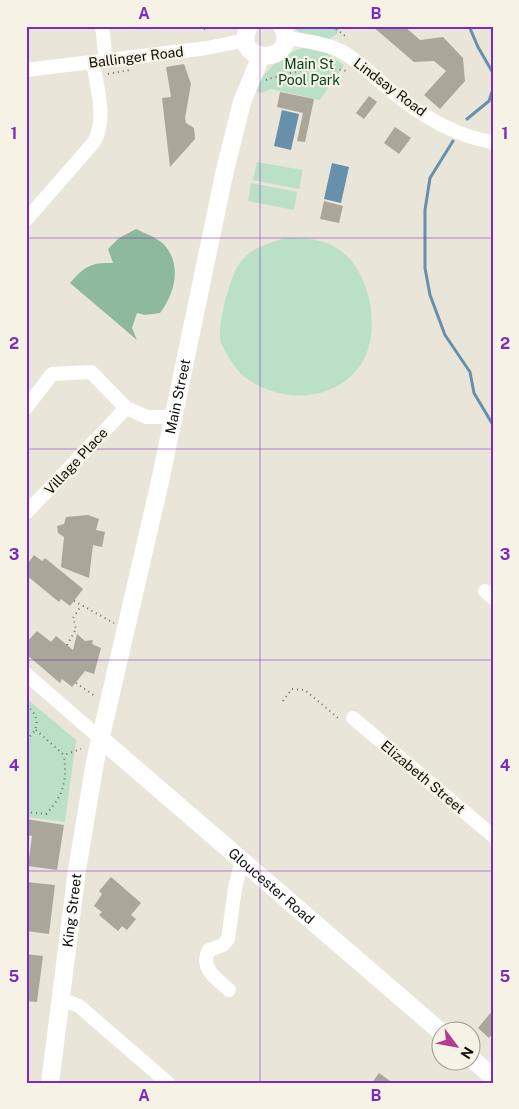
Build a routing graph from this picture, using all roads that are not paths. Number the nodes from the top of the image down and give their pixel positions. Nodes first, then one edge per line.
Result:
1 (102, 26) edge
2 (284, 32) edge
3 (247, 33) edge
4 (261, 56) junction
5 (100, 62) junction
6 (26, 70) edge
7 (493, 142) edge
8 (26, 220) edge
9 (26, 408) edge
10 (126, 408) junction
11 (173, 418) junction
12 (26, 513) edge
13 (26, 674) edge
14 (353, 718) dead end
15 (101, 739) junction
16 (493, 836) edge
17 (242, 860) junction
18 (229, 990) dead end
19 (61, 999) junction
20 (432, 1024) edge
21 (50, 1083) edge
22 (168, 1083) edge

1 - 5 street
2 - 4 main road
2 - 7 street, Lindsay Road
3 - 4 main road
3 - 5 street, Ballinger Road
4 - 11 main road, Main Street
5 - 6 street, Ballinger Road
5 - 8 street
9 - 10 street
10 - 11 street
10 - 12 street, Village Place
11 - 15 main road, Main Street
13 - 15 street
14 - 16 street, Elizabeth Street
15 - 17 main road, Gloucester Road
15 - 19 main road, King Street
17 - 18 street
17 - 20 main road, Gloucester Road
19 - 21 main road, King Street
19 - 22 street

